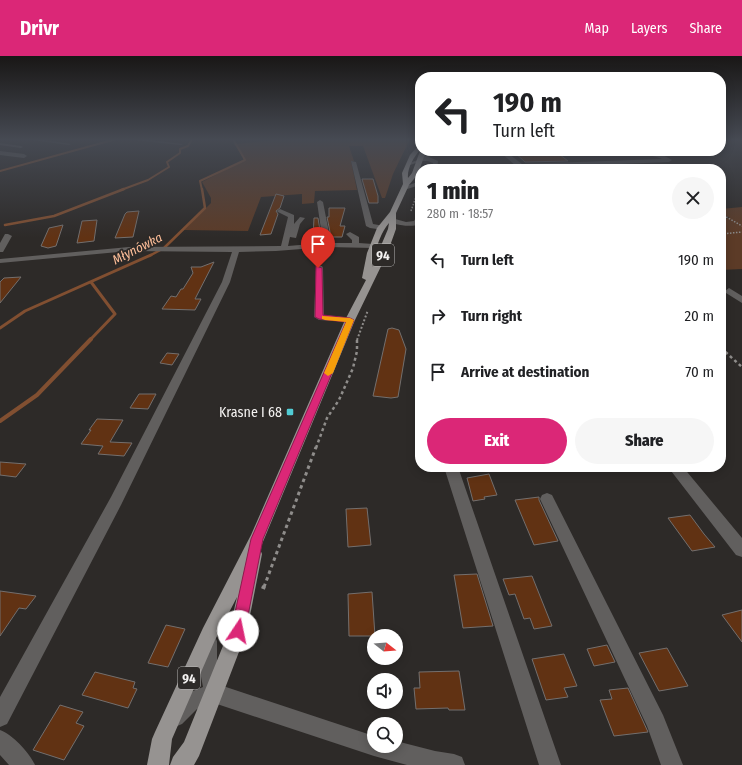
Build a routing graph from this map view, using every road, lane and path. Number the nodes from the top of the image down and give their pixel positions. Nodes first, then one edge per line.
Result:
1 (356, 172) edge
2 (405, 172) edge
3 (415, 174) edge
4 (415, 184) edge
5 (405, 186) junction
6 (415, 200) edge
7 (320, 202) dead end
8 (280, 211) dead end
9 (391, 217) junction
10 (726, 217) edge
11 (302, 218) dead end
12 (415, 223) edge
13 (406, 224) junction
14 (742, 226) edge
15 (381, 228) junction
16 (742, 232) edge
17 (350, 234) dead end
18 (726, 234) edge
19 (8, 236) dead end
20 (327, 245) junction
21 (355, 246) junction
22 (373, 246) junction
23 (287, 248) junction
24 (0, 250) edge
25 (236, 250) junction
26 (0, 261) edge
27 (318, 268) dead end
28 (728, 290) dead end
29 (363, 293) junction
30 (742, 300) edge
31 (371, 303) dead end
32 (350, 320) junction
33 (726, 353) edge
34 (742, 367) edge
35 (453, 472) edge
36 (679, 472) edge
37 (547, 499) dead end
38 (257, 539) junction
39 (742, 550) edge
40 (262, 591) dead end
41 (209, 634) junction
42 (214, 693) junction
43 (0, 717) edge
44 (170, 723) junction
45 (0, 740) edge
46 (367, 743) edge
47 (401, 753) edge
48 (24, 765) edge
49 (158, 765) edge
50 (181, 765) edge
51 (454, 765) edge
52 (550, 765) edge
53 (672, 765) edge

1 - 15 street
2 - 5 main road, 94
3 - 5 main road, 94
4 - 5 street
5 - 9 main road, 94
6 - 13 path
7 - 20 street
8 - 23 street
9 - 13 street
9 - 15 main road, 94
9 - 29 main road, 94
10 - 14 path
11 - 23 street
12 - 13 street
15 - 22 main road, 94
16 - 18 path
17 - 21 street
19 - 24 street
20 - 21 street
20 - 23 street
21 - 22 street
22 - 29 main road, 94
23 - 25 street
25 - 26 street
25 - 43 street
27 - 32 street
28 - 30 street
29 - 32 main road, 94
31 - 40 path
32 - 38 main road, 94
33 - 34 path
35 - 52 street
36 - 39 street
37 - 53 street
38 - 41 main road, 94
38 - 42 main road, 94
41 - 42 street
41 - 44 main road, 94
42 - 44 street
42 - 46 street
42 - 50 main road, 94
44 - 49 main road, 94
45 - 48 street
47 - 51 street

